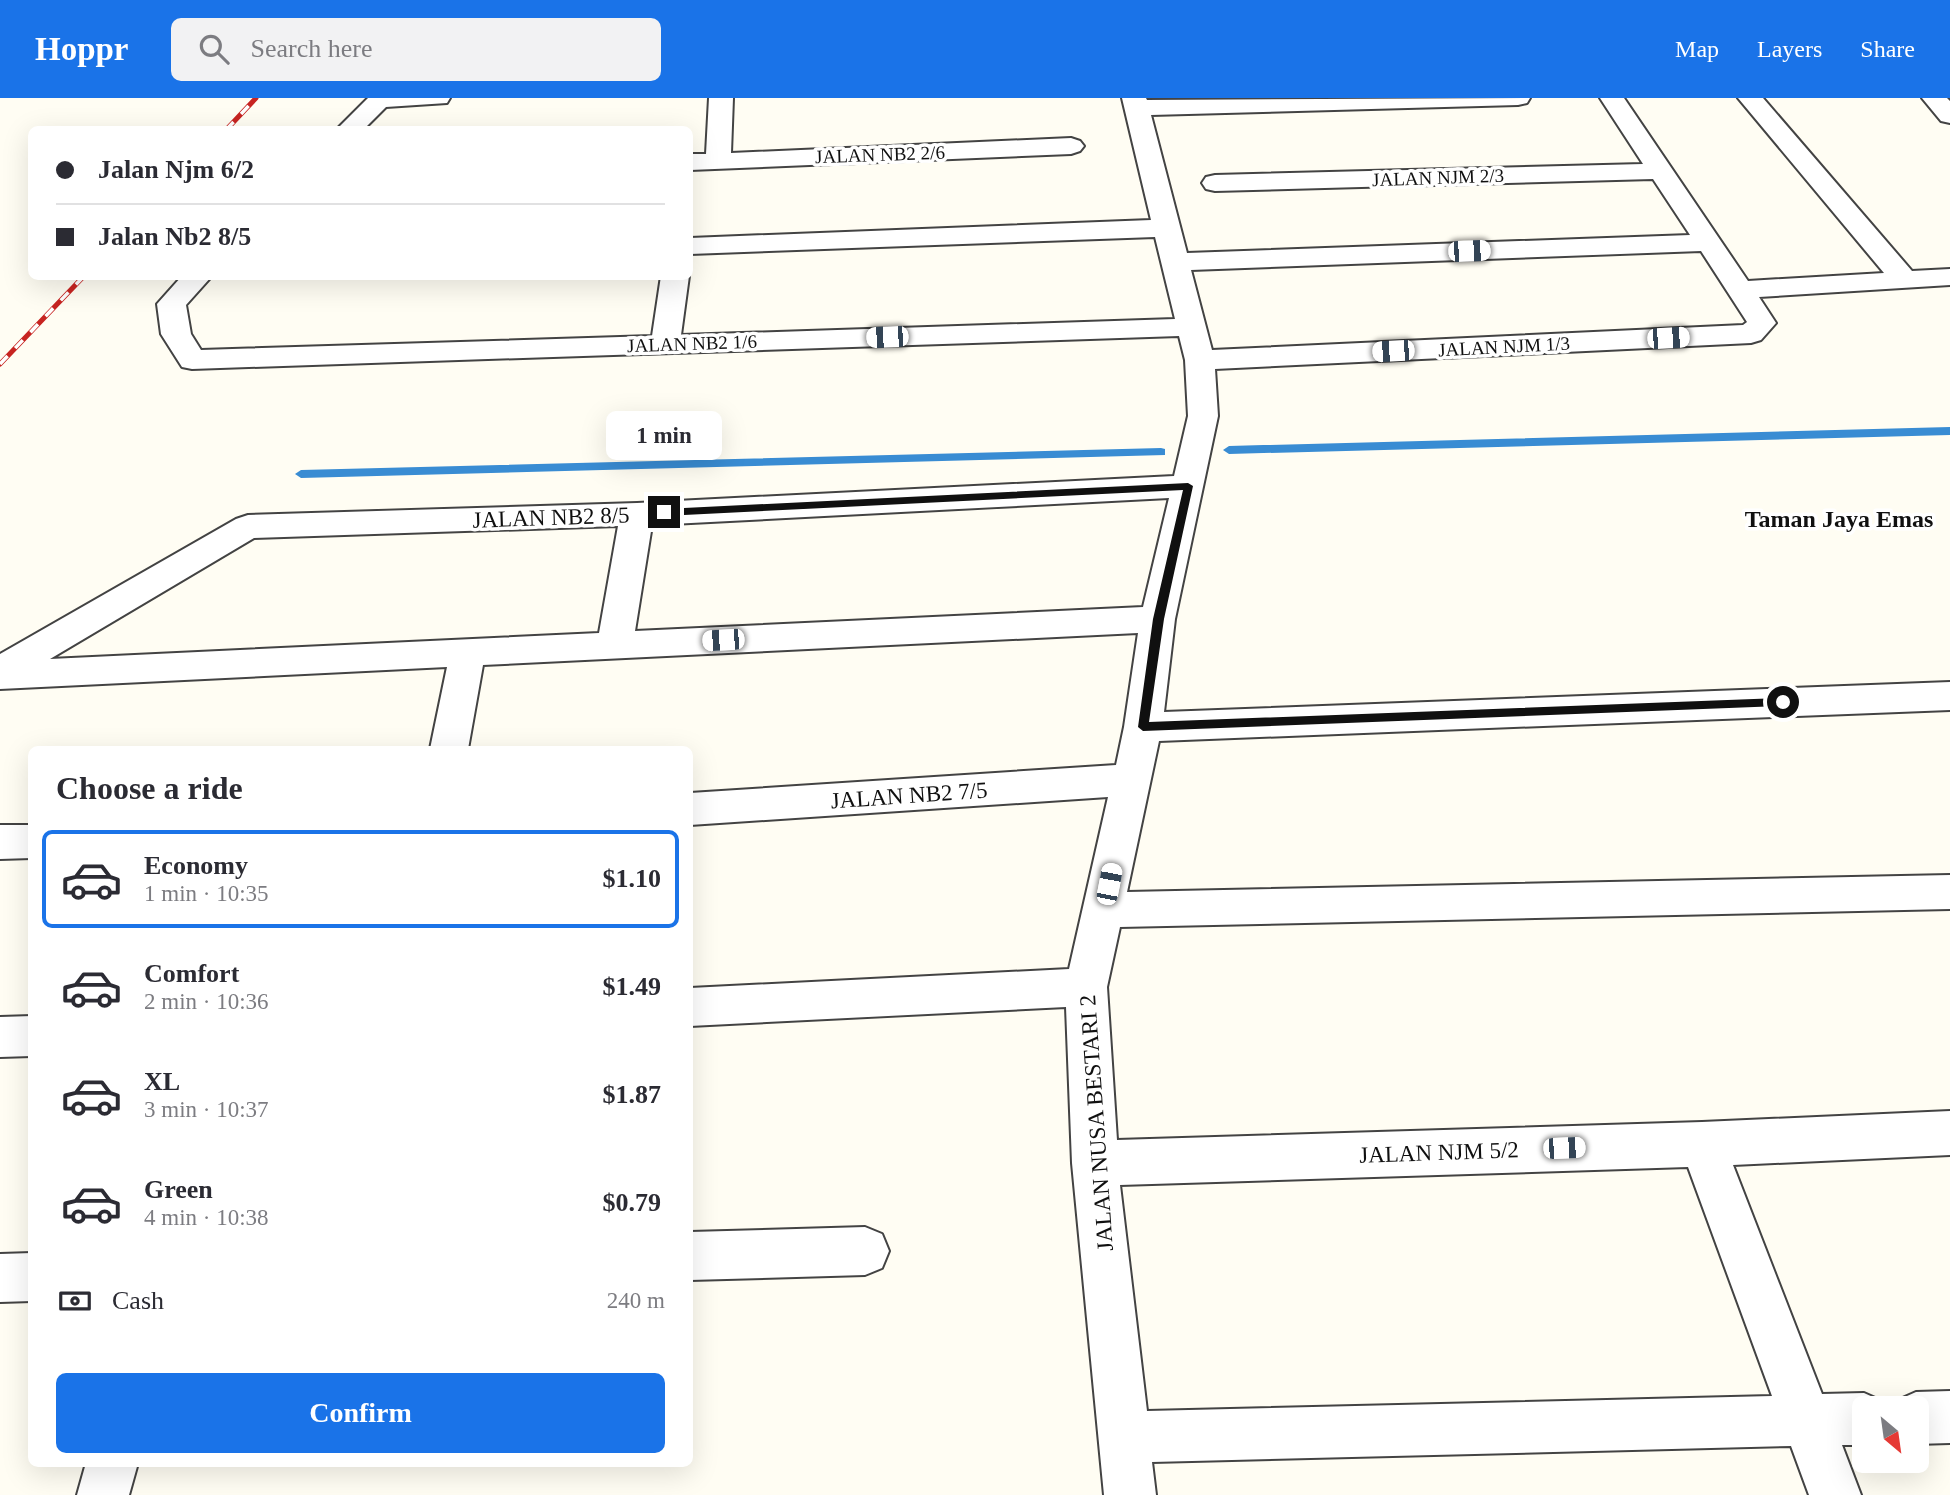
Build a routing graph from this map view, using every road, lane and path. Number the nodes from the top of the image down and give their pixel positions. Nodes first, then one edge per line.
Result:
1 (438, 98) edge
2 (721, 98) edge
3 (1518, 98) edge
4 (1612, 98) edge
5 (1750, 98) edge
6 (1934, 98) edge
7 (381, 99) edge
8 (1135, 103) edge
9 (1950, 116) edge
10 (352, 126) edge
11 (1072, 146) dead end
12 (697, 166) edge
13 (1660, 171) junction
14 (1215, 183) dead end
15 (1709, 243) junction
16 (1171, 245) junction
17 (693, 246) edge
18 (1950, 277) edge
19 (194, 280) edge
20 (674, 280) edge
21 (1905, 280) junction
22 (1740, 290) junction
23 (1196, 343) junction
24 (665, 344) junction
25 (1188, 486) junction
26 (637, 514) junction
27 (1158, 619) junction
28 (615, 645) junction
29 (468, 652) junction
30 (0, 673) edge
31 (1950, 696) edge
32 (1143, 727) junction
33 (450, 746) edge
34 (1129, 780) junction
35 (693, 809) edge
36 (28, 841) edge
37 (0, 842) edge
38 (1950, 892) edge
39 (1104, 910) junction
40 (1086, 987) junction
41 (693, 1007) edge
42 (28, 1036) edge
43 (0, 1037) edge
44 (1950, 1133) edge
45 (1702, 1144) junction
46 (1096, 1163) junction
47 (865, 1251) dead end
48 (693, 1256) edge
49 (28, 1277) edge
50 (0, 1278) edge
51 (1950, 1417) edge
52 (1929, 1418) edge
53 (1852, 1419) edge
54 (1807, 1421) junction
55 (1123, 1437) junction
56 (112, 1467) edge
57 (103, 1495) edge
58 (1130, 1495) edge
59 (1835, 1495) edge

1 - 7 street
2 - 12 street
3 - 8 street
4 - 13 street
5 - 21 street
6 - 9 street
7 - 10 street
8 - 16 street, JALAN NUSA BESTARI 2
11 - 12 street, JALAN NB2 2/6
13 - 14 street, JALAN NJM 2/3
13 - 15 street
15 - 16 street
15 - 22 street
16 - 17 street
16 - 23 street, JALAN NUSA BESTARI 2
18 - 21 street
19 - 24 street, JALAN NB2 1/6
20 - 24 street
21 - 22 street
22 - 23 street, JALAN NJM 1/3
23 - 24 street, JALAN NB2 1/6
23 - 25 street, JALAN NUSA BESTARI 2
25 - 26 street, JALAN NB2 8/5
25 - 27 street, JALAN NUSA BESTARI 2
26 - 28 street
26 - 30 street, JALAN NB2 8/5
27 - 28 street
27 - 32 street, JALAN NUSA BESTARI 2
28 - 29 street
29 - 30 street
29 - 33 street
31 - 32 street
32 - 34 street, JALAN NUSA BESTARI 2
34 - 35 street, JALAN NB2 7/5
34 - 39 street, JALAN NUSA BESTARI 2
36 - 37 street
38 - 39 street
39 - 40 street, JALAN NUSA BESTARI 2
40 - 41 street
40 - 46 street, JALAN NUSA BESTARI 2
42 - 43 street
44 - 45 street, JALAN NJM 5/2
45 - 46 street, JALAN NJM 5/2
45 - 54 street
46 - 55 street, JALAN NUSA BESTARI 2
47 - 48 street
49 - 50 street
51 - 52 street
53 - 54 street
54 - 55 street
54 - 59 street
55 - 58 street, JALAN NUSA BESTARI 2
56 - 57 street

